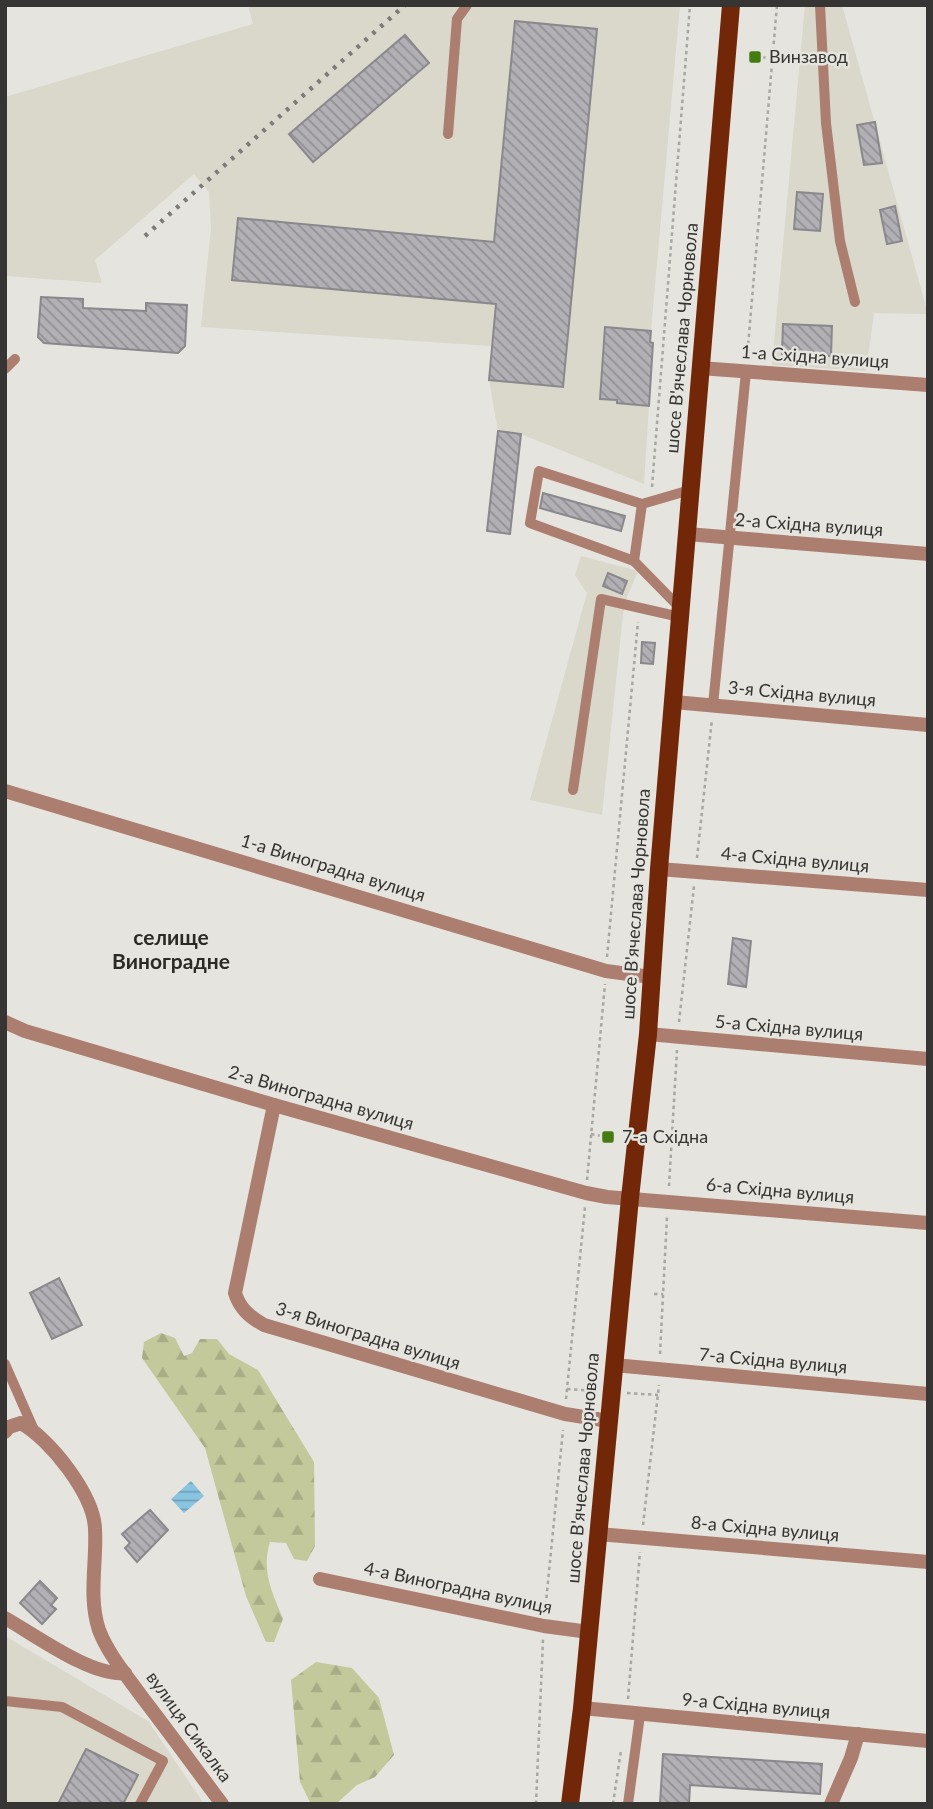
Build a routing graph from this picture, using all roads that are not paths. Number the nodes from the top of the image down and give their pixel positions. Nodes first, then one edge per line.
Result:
1 (467, 5) edge
2 (731, 5) edge
3 (820, 5) edge
4 (448, 134) dead end
5 (855, 302) dead end
6 (15, 359) dead end
7 (700, 368) junction
8 (5, 369) edge
9 (746, 372) junction
10 (928, 385) edge
11 (690, 490) junction
12 (645, 503) junction
13 (687, 534) junction
14 (730, 539) junction
15 (928, 554) edge
16 (634, 561) junction
17 (680, 613) junction
18 (674, 702) junction
19 (713, 705) junction
20 (928, 725) edge
21 (573, 790) dead end
22 (5, 791) edge
23 (659, 869) junction
24 (928, 890) edge
25 (651, 976) junction
26 (5, 1022) edge
27 (648, 1034) junction
28 (928, 1059) edge
29 (274, 1105) junction
30 (629, 1198) junction
31 (928, 1223) edge
32 (5, 1364) edge
33 (614, 1365) junction
34 (928, 1394) edge
35 (609, 1421) junction
36 (34, 1431) junction
37 (5, 1432) edge
38 (598, 1534) junction
39 (928, 1562) edge
40 (320, 1579) dead end
41 (5, 1618) edge
42 (589, 1632) junction
43 (125, 1673) junction
44 (5, 1701) edge
45 (582, 1708) junction
46 (633, 1714) junction
47 (858, 1734) junction
48 (928, 1741) edge
49 (140, 1804) edge
50 (222, 1804) edge
51 (570, 1804) edge
52 (628, 1804) edge
53 (831, 1804) edge

1 - 4 lane
2 - 7 main road, шосе В'ячеслава Чорновола
3 - 5 lane
6 - 8 lane
7 - 9 street, 1-а Східна вулиця
7 - 11 main road, шосе В'ячеслава Чорновола
9 - 10 street, 1-а Східна вулиця
9 - 14 lane
11 - 12 lane
11 - 13 main road, шосе В'ячеслава Чорновола
12 - 16 lane
12 - 16 lane
13 - 14 street, 2-а Східна вулиця
13 - 17 main road, шосе В'ячеслава Чорновола
14 - 15 street, 2-а Східна вулиця
14 - 19 lane
16 - 17 lane
17 - 18 main road, шосе В'ячеслава Чорновола
17 - 21 lane
18 - 19 street, 3-я Східна вулиця
18 - 23 main road, шосе В'ячеслава Чорновола
19 - 20 street, 3-я Східна вулиця
22 - 25 street, 1-а Виноградна вулиця
23 - 24 street, 4-а Східна вулиця
23 - 25 main road, шосе В'ячеслава Чорновола
25 - 27 main road, шосе В'ячеслава Чорновола
26 - 29 street, 2-а Виноградна вулиця
27 - 28 street, 5-а Східна вулиця
27 - 30 main road, шосе В'ячеслава Чорновола
29 - 30 street, 2-а Виноградна вулиця
29 - 35 street, 3-я Виноградна вулиця
30 - 31 street, 6-а Східна вулиця
30 - 33 main road, шосе В'ячеслава Чорновола
32 - 36 lane
33 - 34 street, 7-а Східна вулиця
33 - 35 main road, шосе В'ячеслава Чорновола
35 - 38 main road, шосе В'ячеслава Чорновола
36 - 37 street
36 - 43 street, вулиця Сикалка
38 - 39 street, 8-а Східна вулиця
38 - 42 main road, шосе В'ячеслава Чорновола
40 - 42 street, 4-а Виноградна вулиця
41 - 43 street, вулиця Сикалка
42 - 45 main road, шосе В'ячеслава Чорновола
43 - 50 street, вулиця Сикалка
44 - 49 lane
45 - 46 street, 9-а Східна вулиця
45 - 51 main road, шосе В'ячеслава Чорновола
46 - 47 street, 9-а Східна вулиця
46 - 52 lane
47 - 48 street, 9-а Східна вулиця
47 - 53 street

